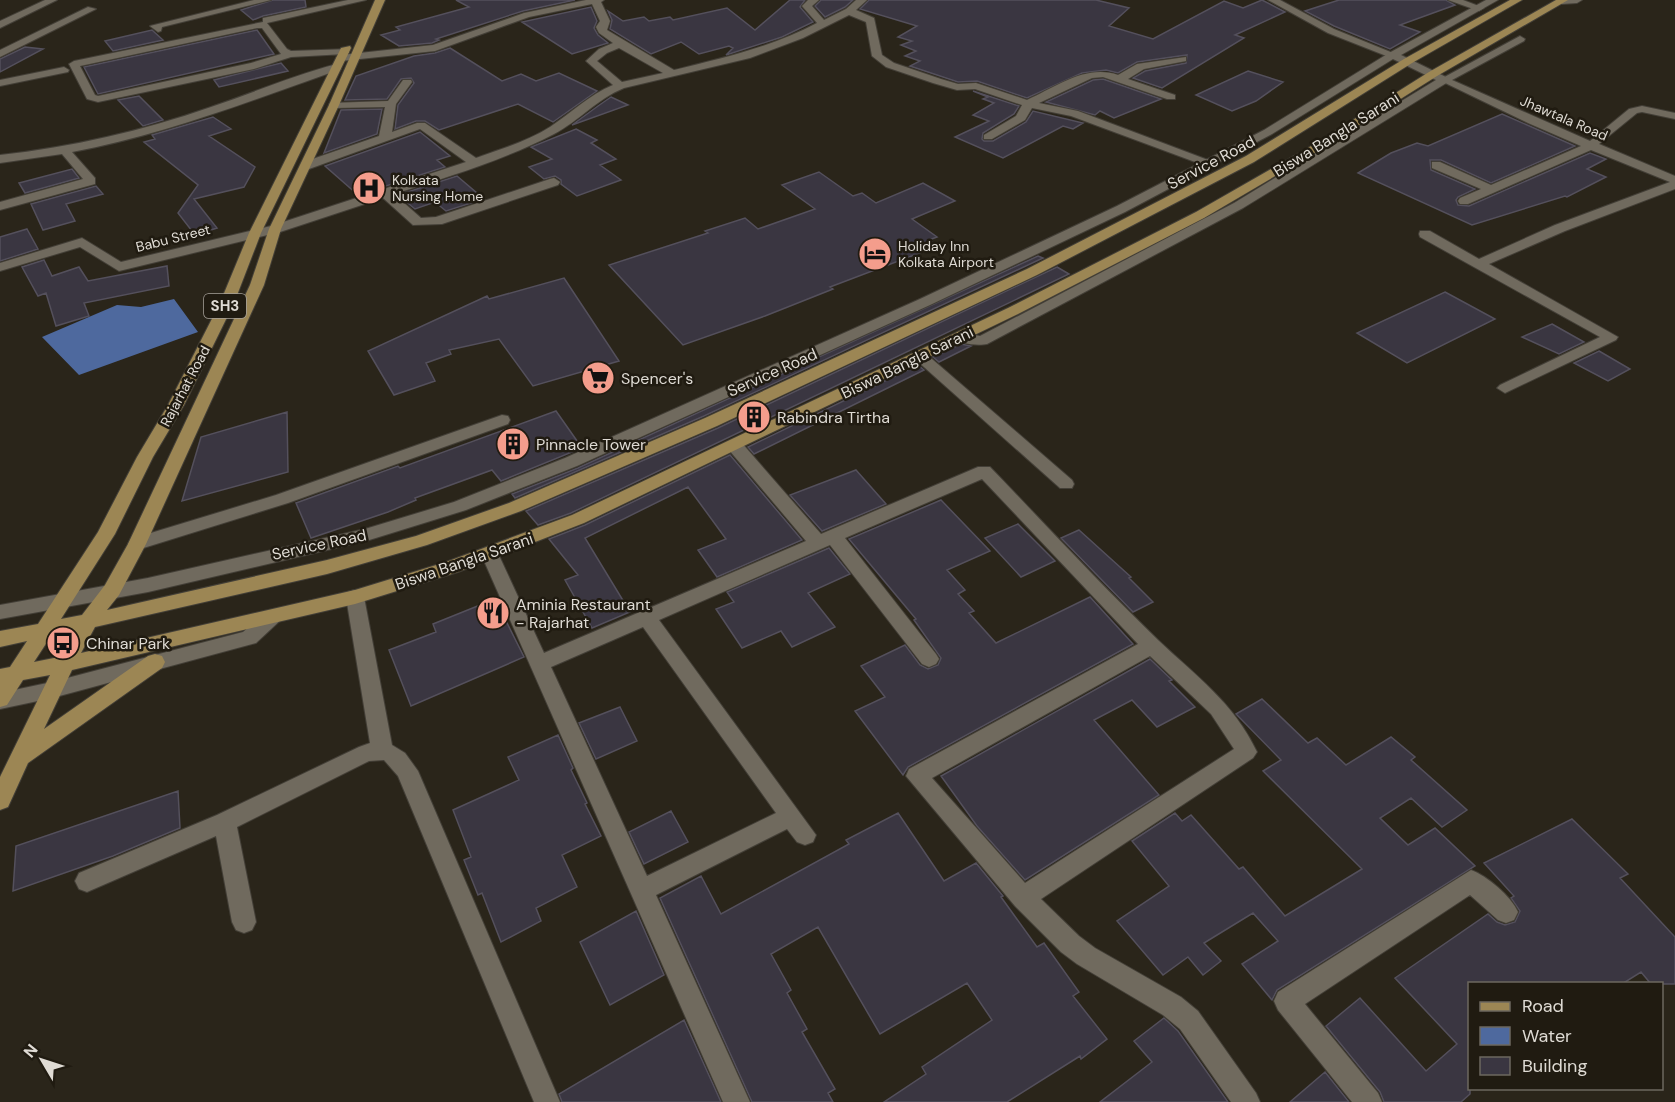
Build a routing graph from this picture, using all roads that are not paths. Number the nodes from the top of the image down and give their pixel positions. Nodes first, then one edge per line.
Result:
1 (52, 0) edge
2 (266, 0) edge
3 (361, 0) edge
4 (370, 0) edge
5 (380, 0) edge
6 (597, 0) edge
7 (814, 0) edge
8 (1273, 0) edge
9 (1453, 0) edge
10 (1493, 0) edge
11 (1517, 0) edge
12 (1563, 0) edge
13 (1577, 0) edge
14 (861, 1) edge
15 (848, 6) edge
16 (1479, 8) junction
17 (91, 9) dead end
18 (266, 20) dead end
19 (823, 24) junction
20 (0, 25) edge
21 (158, 29) dead end
22 (1520, 39) dead end
23 (620, 44) junction
24 (0, 54) edge
25 (290, 54) junction
26 (1393, 55) junction
27 (344, 58) junction
28 (1182, 59) dead end
29 (1408, 61) junction
30 (64, 70) dead end
31 (670, 72) junction
32 (1439, 77) junction
33 (1120, 79) junction
34 (407, 82) dead end
35 (0, 83) edge
36 (620, 86) junction
37 (1171, 97) dead end
38 (391, 104) junction
39 (1028, 104) junction
40 (334, 105) junction
41 (1675, 116) edge
42 (385, 137) junction
43 (988, 137) dead end
44 (1590, 146) junction
45 (66, 152) junction
46 (0, 159) edge
47 (475, 163) junction
48 (1210, 163) junction
49 (1436, 165) dead end
50 (304, 166) junction
51 (554, 182) dead end
52 (1268, 182) junction
53 (1675, 183) edge
54 (1491, 189) junction
55 (385, 194) junction
56 (1464, 201) dead end
57 (0, 206) edge
58 (275, 229) junction
59 (255, 233) junction
60 (1425, 234) dead end
61 (1478, 264) junction
62 (0, 267) edge
63 (1090, 273) junction
64 (1105, 279) junction
65 (960, 336) junction
66 (921, 356) junction
67 (1505, 388) dead end
68 (502, 420) dead end
69 (735, 446) junction
70 (1066, 484) dead end
71 (825, 540) junction
72 (137, 544) junction
73 (489, 554) junction
74 (112, 590) junction
75 (354, 597) junction
76 (61, 602) junction
77 (0, 612) edge
78 (275, 616) junction
79 (646, 617) junction
80 (89, 620) junction
81 (42, 631) junction
82 (0, 639) edge
83 (1152, 646) junction
84 (929, 659) dead end
85 (155, 662) junction
86 (69, 663) junction
87 (540, 663) junction
88 (10, 675) edge
89 (52, 690) junction
90 (0, 700) edge
91 (382, 749) junction
92 (18, 758) junction
93 (0, 800) edge
94 (791, 816) junction
95 (225, 822) junction
96 (805, 835) dead end
97 (87, 881) dead end
98 (642, 890) junction
99 (1023, 898) junction
100 (1506, 912) dead end
101 (244, 922) dead end
102 (547, 1102) edge
103 (737, 1102) edge
104 (1247, 1102) edge
105 (1369, 1102) edge

1 - 20 street
2 - 21 street
3 - 18 street
4 - 27 main road, Rajarhat Road / SH3
5 - 27 main road, Rajarhat Road / SH3
6 - 23 street
6 - 27 street
7 - 19 street
8 - 26 street, Jhawtala Road
9 - 16 street
10 - 16 street, Service Road
11 - 29 main road, Biswa Bangla Sarani
12 - 13 street
12 - 32 main road, Biswa Bangla Sarani
14 - 15 street
15 - 19 street
15 - 39 street
16 - 26 street, Service Road
17 - 24 street
19 - 31 street
22 - 32 street
23 - 31 street
23 - 36 street
25 - 25 street
25 - 27 street
26 - 29 street, Jhawtala Road
26 - 48 street, Service Road
27 - 40 main road, Rajarhat Road / SH3
27 - 45 street
27 - 59 main road, Rajarhat Road / SH3
28 - 33 street
29 - 32 street, Jhawtala Road
29 - 80 main road, Biswa Bangla Sarani
30 - 35 street
31 - 36 street
32 - 44 street, Jhawtala Road
32 - 52 main road, Biswa Bangla Sarani
33 - 37 street
33 - 39 street
34 - 38 street
36 - 47 street
38 - 40 street
38 - 42 street
39 - 43 street
39 - 48 street
40 - 50 main road, Rajarhat Road / SH3
41 - 44 street
42 - 47 street
42 - 50 street
44 - 53 street, Jhawtala Road
44 - 54 street
45 - 46 street
45 - 57 street
47 - 55 street
48 - 74 street, Service Road
49 - 54 street
50 - 58 main road, Rajarhat Road / SH3
51 - 55 street
52 - 63 main road, Biswa Bangla Sarani
52 - 64 street
53 - 61 street
54 - 56 street
55 - 58 street
58 - 59 street
58 - 72 main road, Rajarhat Road / SH3
59 - 62 street, Babu Street
59 - 76 main road, Rajarhat Road / SH3
60 - 61 street
61 - 67 street
63 - 64 main road
63 - 65 main road, Biswa Bangla Sarani
64 - 65 street
65 - 66 main road, Biswa Bangla Sarani
66 - 69 main road, Biswa Bangla Sarani
66 - 70 street
68 - 72 street
69 - 71 street
69 - 73 main road, Biswa Bangla Sarani
71 - 79 street
71 - 83 street
71 - 84 street
72 - 74 main road, Rajarhat Road / SH3
73 - 75 main road, Biswa Bangla Sarani
73 - 87 street
74 - 76 street, Service Road
74 - 80 main road, SH3
75 - 78 main road, Biswa Bangla Sarani
75 - 91 street
76 - 77 street, Service Road
76 - 81 main road, Rajarhat Road / SH3
78 - 85 street
78 - 86 main road, Biswa Bangla Sarani
79 - 87 street
79 - 94 street
80 - 81 main road
80 - 86 main road, SH3
81 - 82 main road
81 - 88 main road, SH3
83 - 99 street
83 - 99 street
85 - 89 street
85 - 92 main road
86 - 88 main road
86 - 89 main road, SH3
87 - 98 street
88 - 90 main road, SH3
89 - 90 street
89 - 92 main road, SH3
91 - 95 street
91 - 102 street
92 - 93 main road, SH3
94 - 96 street
94 - 98 street
95 - 97 street
95 - 101 street
98 - 103 street
99 - 104 street
100 - 105 street

